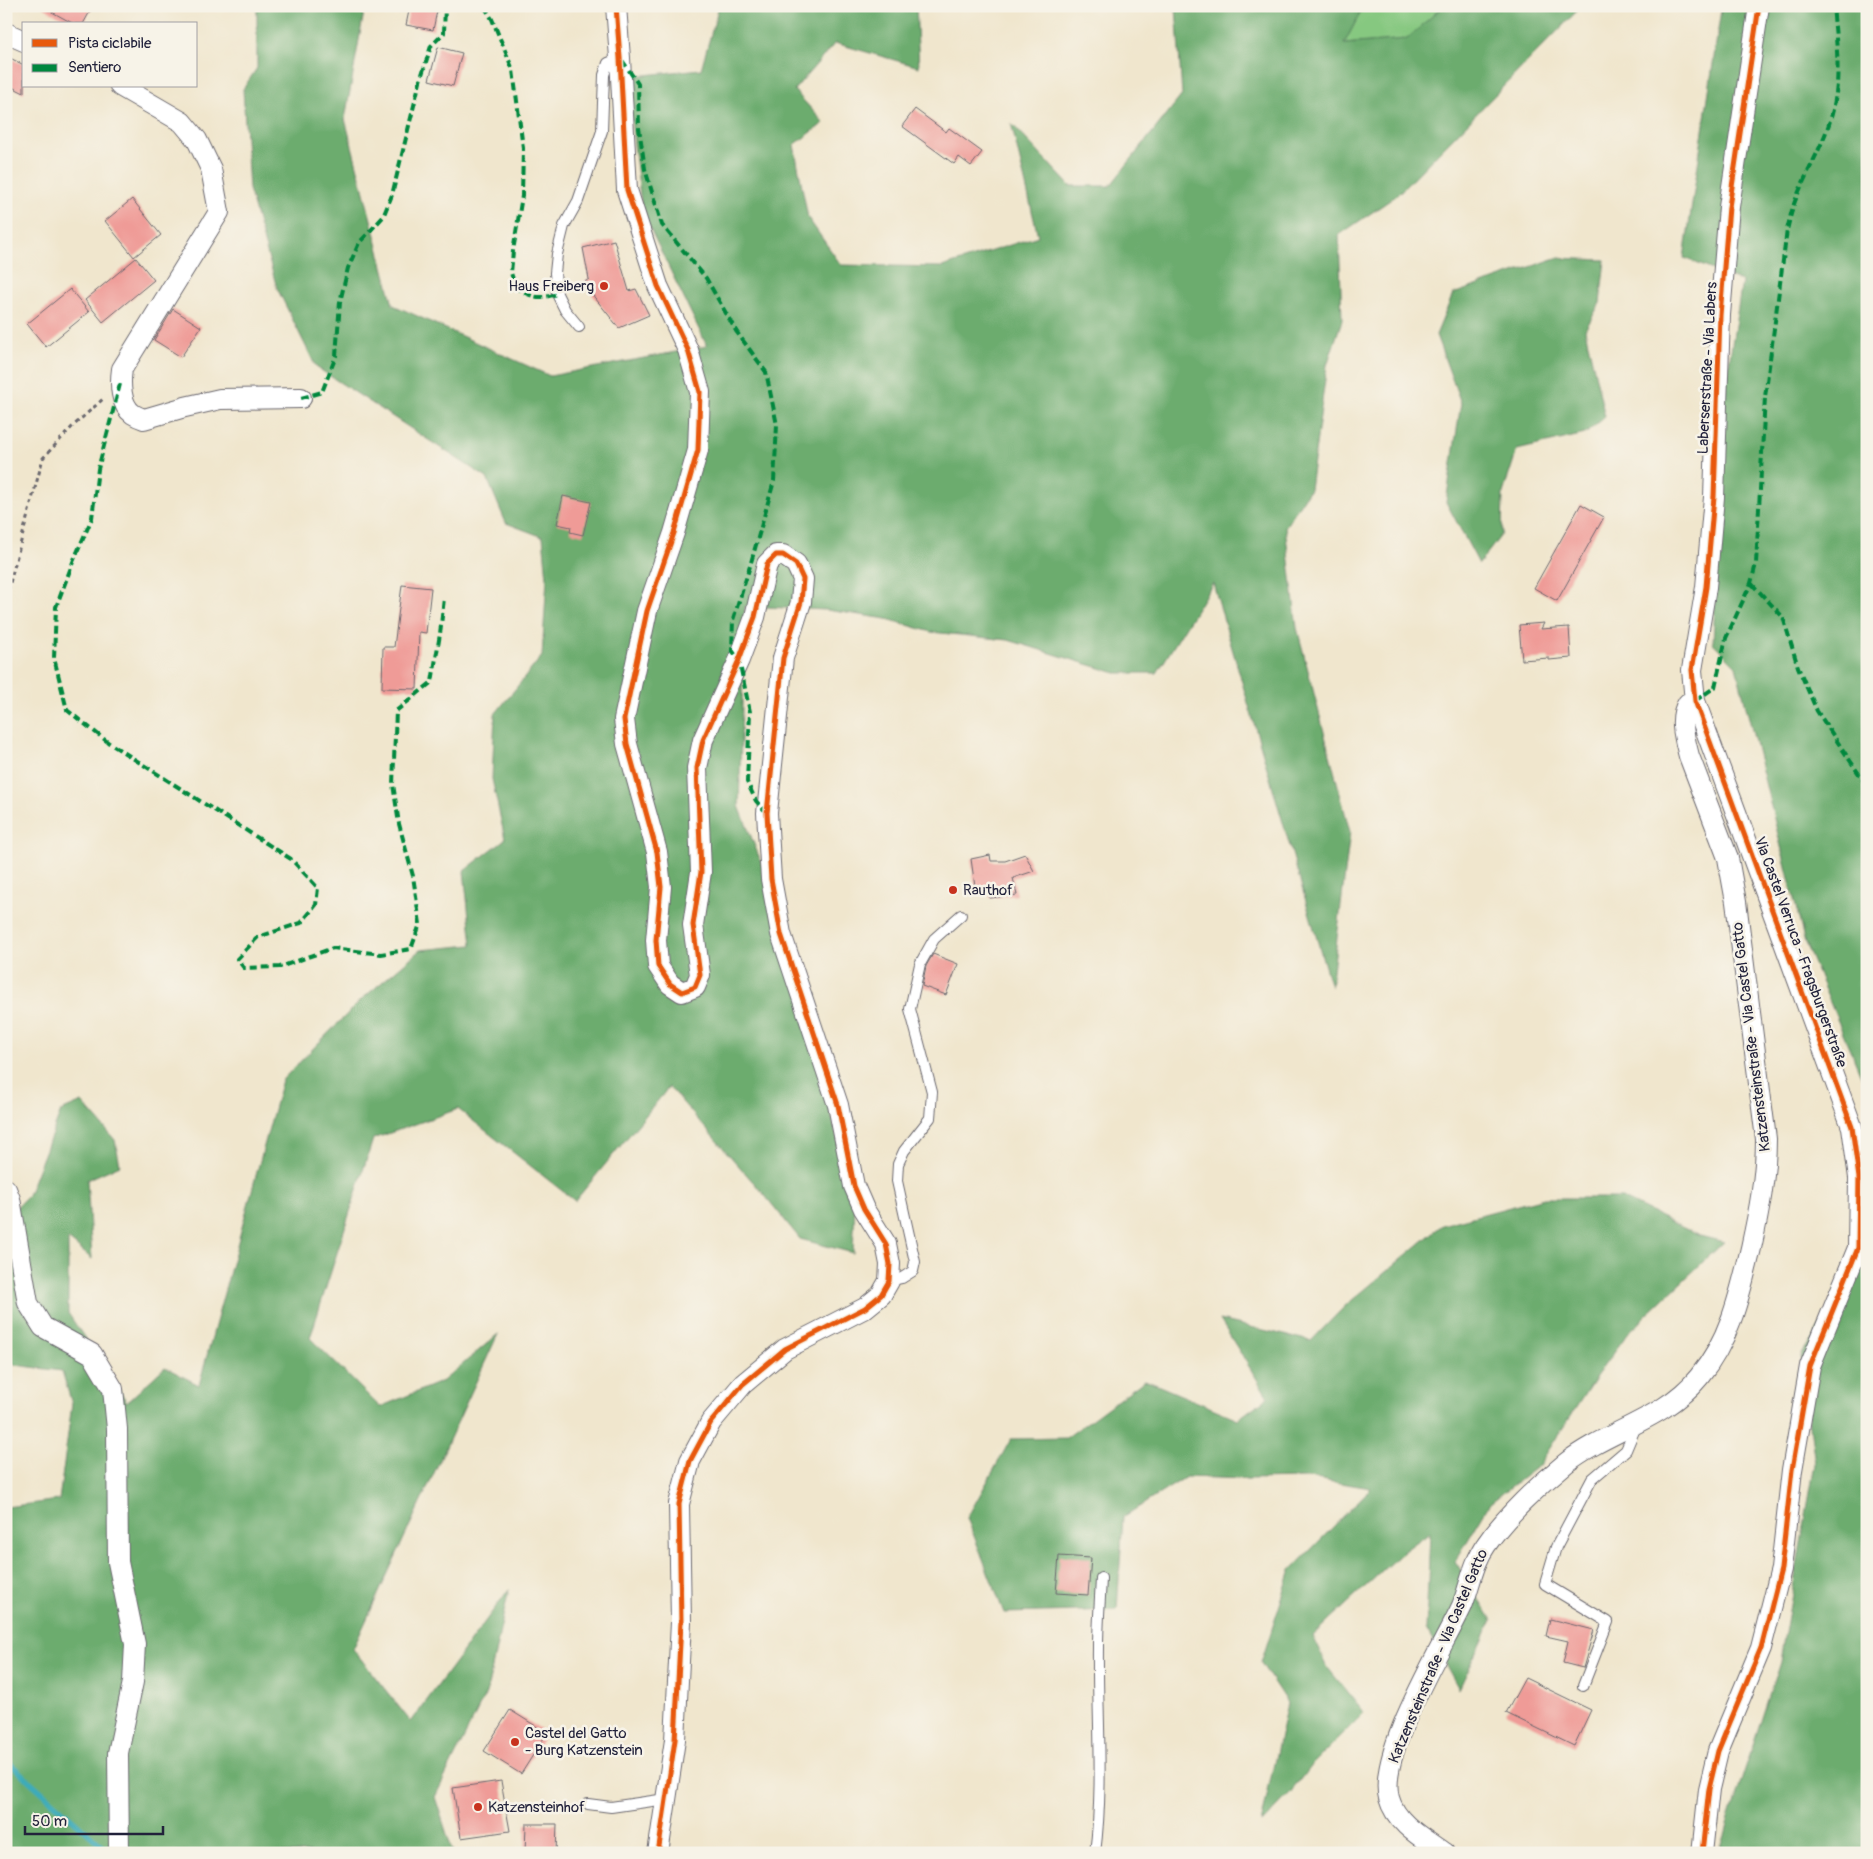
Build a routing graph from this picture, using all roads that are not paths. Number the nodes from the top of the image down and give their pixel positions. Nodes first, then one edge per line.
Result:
1 (616, 6) edge
2 (1759, 6) edge
3 (6, 33) edge
4 (22, 40) edge
5 (620, 58) junction
6 (123, 88) edge
7 (579, 327) dead end
8 (302, 398) dead end
9 (1696, 702) junction
10 (961, 914) dead end
11 (6, 1189) edge
12 (889, 1281) junction
13 (1637, 1424) junction
14 (1101, 1578) dead end
15 (1583, 1686) dead end
16 (666, 1799) junction
17 (588, 1804) dead end
18 (119, 1848) edge
19 (658, 1853) edge
20 (1095, 1853) edge
21 (1444, 1853) edge
22 (1702, 1853) edge

1 - 5 street
2 - 9 street, Laberserstraße - Via Labers
3 - 4 street
5 - 7 lane
5 - 12 street
6 - 8 street
9 - 13 street, Katzensteinstraße - Via Castel Gatto
9 - 22 street, Via Castel Verruca - Fragsburgerstraße
10 - 12 lane
11 - 18 street
12 - 16 street
13 - 15 lane
13 - 21 street, Katzensteinstraße - Via Castel Gatto
14 - 20 lane
16 - 17 lane
16 - 19 street

